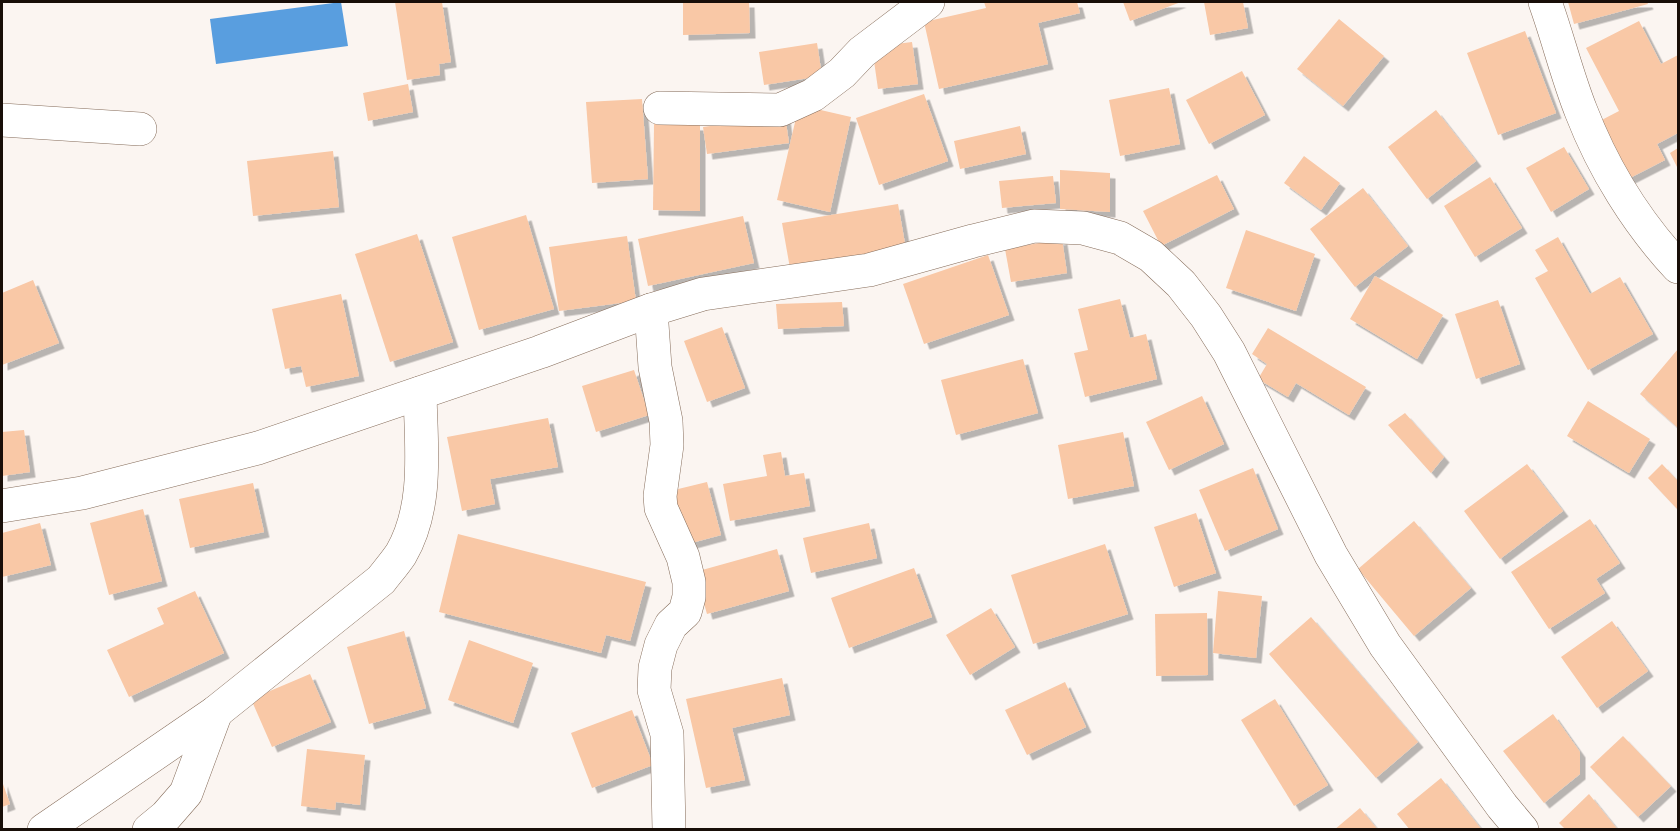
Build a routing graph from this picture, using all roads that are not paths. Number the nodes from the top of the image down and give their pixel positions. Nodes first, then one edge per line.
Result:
1 (928, 2) edge
2 (1545, 2) edge
3 (660, 108) dead end
4 (2, 120) edge
5 (140, 129) dead end
6 (1678, 267) edge
7 (651, 310) junction
8 (420, 393) junction
9 (2, 506) edge
10 (216, 712) junction
11 (44, 830) edge
12 (149, 830) edge
13 (669, 830) edge
14 (1522, 830) edge

1 - 3 street
2 - 6 street
4 - 5 street
7 - 8 street
7 - 13 street
7 - 14 street
8 - 9 street
8 - 10 street
10 - 11 street
10 - 12 street

